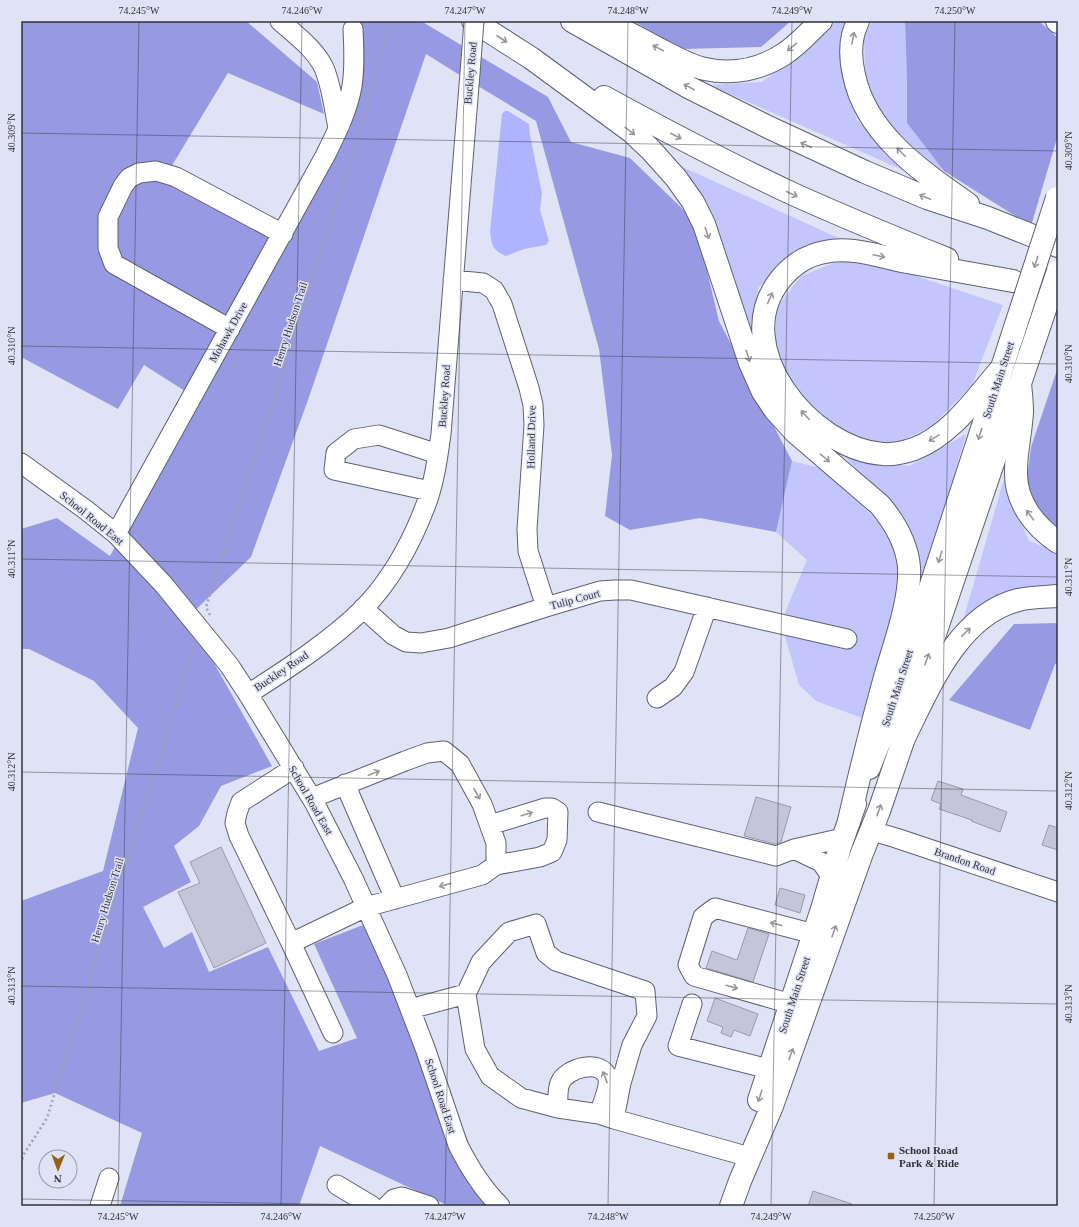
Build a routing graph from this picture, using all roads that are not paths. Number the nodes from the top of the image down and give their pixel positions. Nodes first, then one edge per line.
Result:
1 (280, 21) edge
2 (473, 21) edge
3 (572, 21) edge
4 (606, 21) edge
5 (821, 21) edge
6 (858, 21) edge
7 (353, 29) dead end
8 (530, 58) junction
9 (338, 129) junction
10 (1057, 196) edge
11 (988, 218) junction
12 (283, 234) junction
13 (1058, 246) edge
14 (1058, 271) edge
15 (453, 280) junction
16 (1014, 281) junction
17 (1058, 302) edge
18 (230, 329) junction
19 (1000, 370) junction
20 (1020, 384) junction
21 (438, 454) junction
22 (21, 463) edge
23 (430, 491) junction
24 (116, 534) junction
25 (1058, 542) edge
26 (1058, 596) edge
27 (546, 607) junction
28 (707, 607) junction
29 (363, 608) junction
30 (847, 639) dead end
31 (248, 694) junction
32 (657, 698) dead end
33 (904, 738) junction
34 (294, 768) junction
35 (346, 784) junction
36 (312, 798) junction
37 (598, 812) dead end
38 (490, 825) junction
39 (846, 829) junction
40 (872, 831) junction
41 (794, 849) junction
42 (496, 865) junction
43 (832, 877) junction
44 (1058, 892) edge
45 (395, 899) junction
46 (366, 907) junction
47 (814, 934) junction
48 (292, 943) junction
49 (466, 994) junction
50 (692, 1004) dead end
51 (791, 1004) junction
52 (410, 1009) junction
53 (333, 1033) dead end
54 (769, 1069) junction
55 (558, 1108) junction
56 (606, 1116) junction
57 (746, 1156) junction
58 (109, 1178) dead end
59 (740, 1181) junction
60 (337, 1185) dead end
61 (491, 1202) edge
62 (100, 1206) edge
63 (372, 1206) edge
64 (387, 1206) edge
65 (429, 1206) edge
66 (731, 1206) edge

1 - 9 street
2 -> 8 main road
2 - 15 street, Buckley Road, bridge
11 -> 3 main road
5 -> 4 main road
11 -> 6 main road
7 - 9 street, Mohawk Drive
8 -> 16 main road
8 -> 39 main road
9 - 12 street, Mohawk Drive
10 -> 19 main road, South Main Street, bridge
11 - 13 main road
12 - 18 street, Mohawk Drive
12 - 18 street
14 - 20 main road, South Main Street, bridge
15 - 21 street, Buckley Road
15 - 27 street, Holland Drive
16 - 17 main road
19 -> 16 main road
18 - 24 street, Mohawk Drive
19 -> 39 main road, South Main Street
25 -> 20 main road
33 -> 20 main road, South Main Street
21 - 23 street, Buckley Road
21 - 23 street
22 - 24 street, School Road East
23 - 29 street, Buckley Road
24 - 31 street, School Road East
33 -> 26 main road
27 - 28 street, Tulip Court
27 - 29 street, Tulip Court
28 - 30 street, Tulip Court
28 - 32 street
29 - 31 street, Buckley Road
31 - 34 street, School Road East
40 -> 33 main road, South Main Street
34 - 36 street, School Road East
34 - 48 street
35 - 36 street
35 -> 38 street
35 - 45 street
36 - 46 street, School Road East
37 - 41 street
38 - 42 street
38 -> 42 street
39 - 41 street
39 - 43 main road, South Main Street
40 - 44 street, Brandon Road
59 -> 40 main road, South Main Street
41 - 43 street
42 -> 45 street
43 - 47 main road, South Main Street
45 - 46 street
46 - 48 street
46 - 52 street, School Road East
47 - 51 main road, South Main Street
47 -> 51 street
48 - 53 street
49 - 52 street
49 - 55 street
49 - 56 street
50 - 54 street
51 - 54 main road, South Main Street
52 - 61 street, School Road East
54 -> 57 main road, South Main Street
55 - 56 street
56 -> 55 street
56 - 57 street
57 - 59 main road, South Main Street
58 - 62 street
59 - 66 main road, South Main Street
60 - 63 street
64 - 65 street

